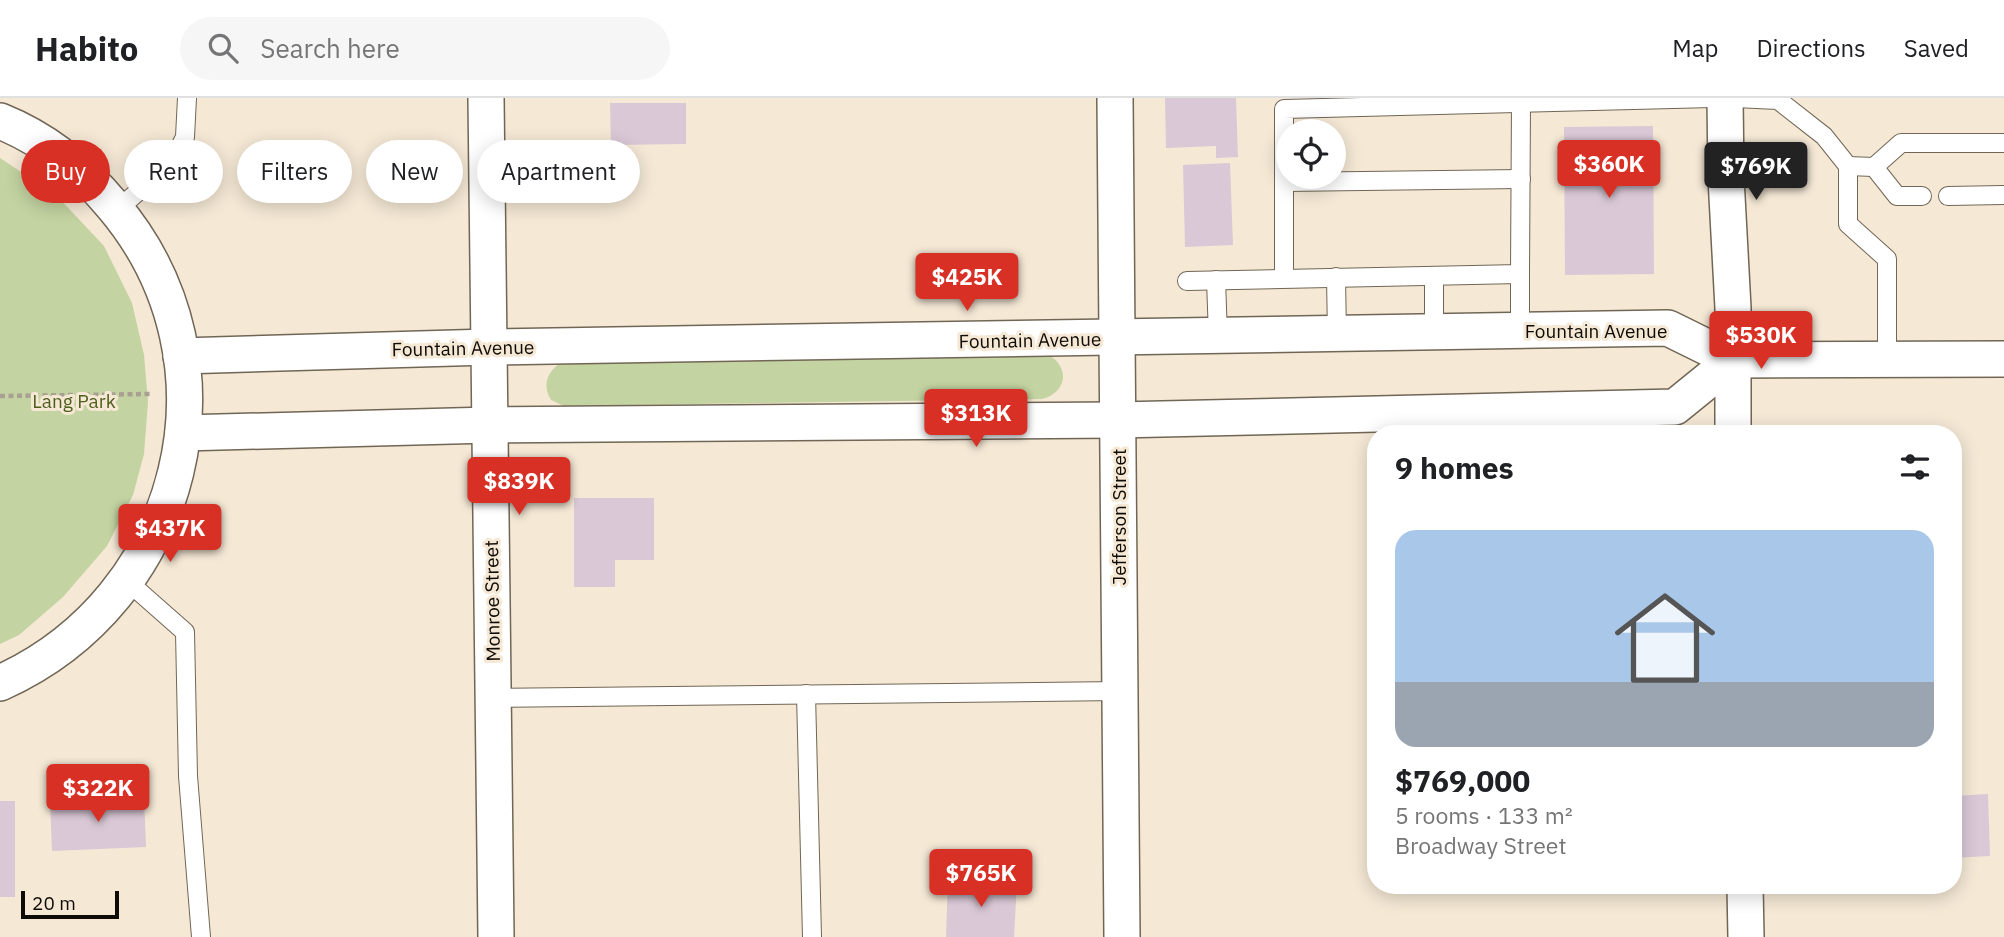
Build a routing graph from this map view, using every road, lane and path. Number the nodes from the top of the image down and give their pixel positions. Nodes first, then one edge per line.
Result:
1 (187, 98) edge
2 (486, 98) edge
3 (1115, 98) edge
4 (1713, 98) edge
5 (1725, 98) edge
6 (1735, 98) edge
7 (1521, 103) junction
8 (1284, 104) edge
9 (0, 121) edge
10 (2004, 143) edge
11 (1849, 166) junction
12 (1874, 167) junction
13 (1521, 179) junction
14 (1346, 182) edge
15 (1284, 189) edge
16 (2004, 195) edge
17 (1922, 196) dead end
18 (1948, 197) dead end
19 (117, 210) junction
20 (1520, 274) junction
21 (1434, 276) junction
22 (1284, 277) junction
23 (1336, 277) junction
24 (1216, 280) junction
25 (1187, 281) dead end
26 (1520, 330) junction
27 (1434, 332) junction
28 (1336, 334) junction
29 (1218, 335) junction
30 (1117, 339) junction
31 (489, 347) junction
32 (181, 356) junction
33 (1887, 359) junction
34 (2004, 359) edge
35 (1733, 360) junction
36 (185, 394) junction
37 (0, 396) edge
38 (1118, 420) junction
39 (490, 425) junction
40 (1733, 425) edge
41 (183, 433) junction
42 (126, 580) junction
43 (0, 683) edge
44 (1120, 691) junction
45 (806, 694) junction
46 (493, 698) junction
47 (1745, 894) edge
48 (201, 937) edge
49 (496, 937) edge
50 (812, 937) edge
51 (1122, 937) edge
52 (1746, 937) edge

1 - 19 lane
2 - 31 street, Monroe Street
3 - 30 street, Jefferson Street
4 - 7 lane
5 - 35 street
6 - 11 lane
7 - 8 lane
7 - 13 lane
9 - 19 street
10 - 12 lane
11 - 12 lane
11 - 33 lane
12 - 17 lane
13 - 14 lane
13 - 20 lane
15 - 22 lane
16 - 18 lane
19 - 32 street
20 - 21 lane
20 - 26 lane
21 - 23 lane
21 - 27 lane
22 - 23 lane
22 - 24 lane
23 - 28 lane
24 - 25 lane
24 - 29 lane
26 - 27 street, Fountain Avenue
26 - 35 street, Fountain Avenue
27 - 28 street, Fountain Avenue
28 - 29 street, Fountain Avenue
29 - 30 street, Fountain Avenue
30 - 31 street, Fountain Avenue
30 - 38 street, Jefferson Street
31 - 32 street, Fountain Avenue
31 - 39 street, Monroe Street
32 - 36 street
33 - 34 street
33 - 35 street
35 - 38 street
35 - 40 street
36 - 37 path
36 - 41 street
38 - 39 street
38 - 44 street, Jefferson Street
39 - 41 street
39 - 46 street, Monroe Street
41 - 42 street
42 - 43 street
42 - 48 lane
44 - 45 lane
44 - 51 street, Jefferson Street
45 - 46 lane
45 - 50 lane
46 - 49 street, Monroe Street
47 - 52 street

